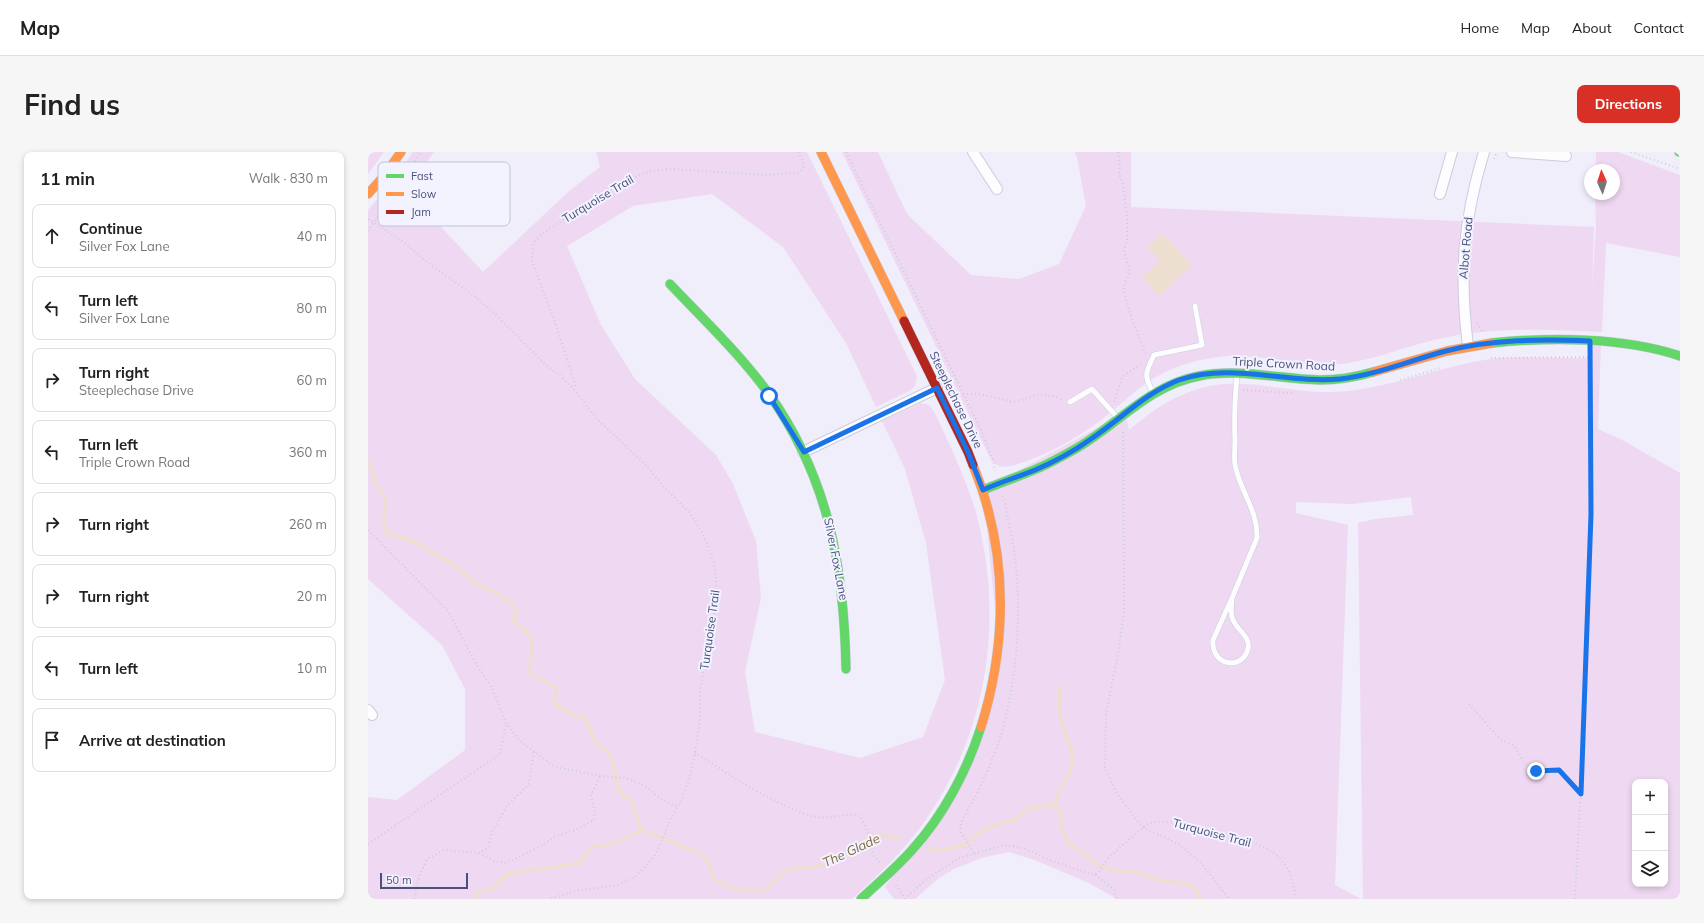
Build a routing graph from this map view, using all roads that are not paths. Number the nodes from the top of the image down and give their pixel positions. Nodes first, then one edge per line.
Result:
1 (401, 152) edge
2 (821, 152) edge
3 (973, 152) edge
4 (1452, 152) edge
5 (1484, 152) edge
6 (1512, 152) edge
7 (1566, 156) dead end
8 (394, 162) edge
9 (378, 183) edge
10 (997, 189) dead end
11 (368, 194) edge
12 (1440, 194) dead end
13 (670, 284) dead end
14 (1195, 306) dead end
15 (1468, 346) junction
16 (1680, 356) edge
17 (1237, 374) junction
18 (937, 388) junction
19 (1153, 393) junction
20 (1070, 402) road end
21 (1119, 418) junction
22 (804, 452) junction
23 (983, 490) junction
24 (1232, 598) junction
25 (846, 670) dead end
26 (861, 899) edge

1 - 8 street
2 - 18 street, Steeplechase Drive
3 - 10 street
4 - 12 street
5 - 15 street, Albot Road
6 - 7 street
9 - 11 street
13 - 22 street, Silver Fox Lane
14 - 19 lane
15 - 16 street, Triple Crown Road
15 - 17 street, Triple Crown Road
17 - 19 street, Triple Crown Road
17 - 24 lane
18 - 22 street
18 - 23 street, Steeplechase Drive
19 - 21 street, Triple Crown Road
20 - 21 lane
21 - 23 street, Triple Crown Road
22 - 25 street, Silver Fox Lane
23 - 26 street, Steeplechase Drive
24 - 24 lane

